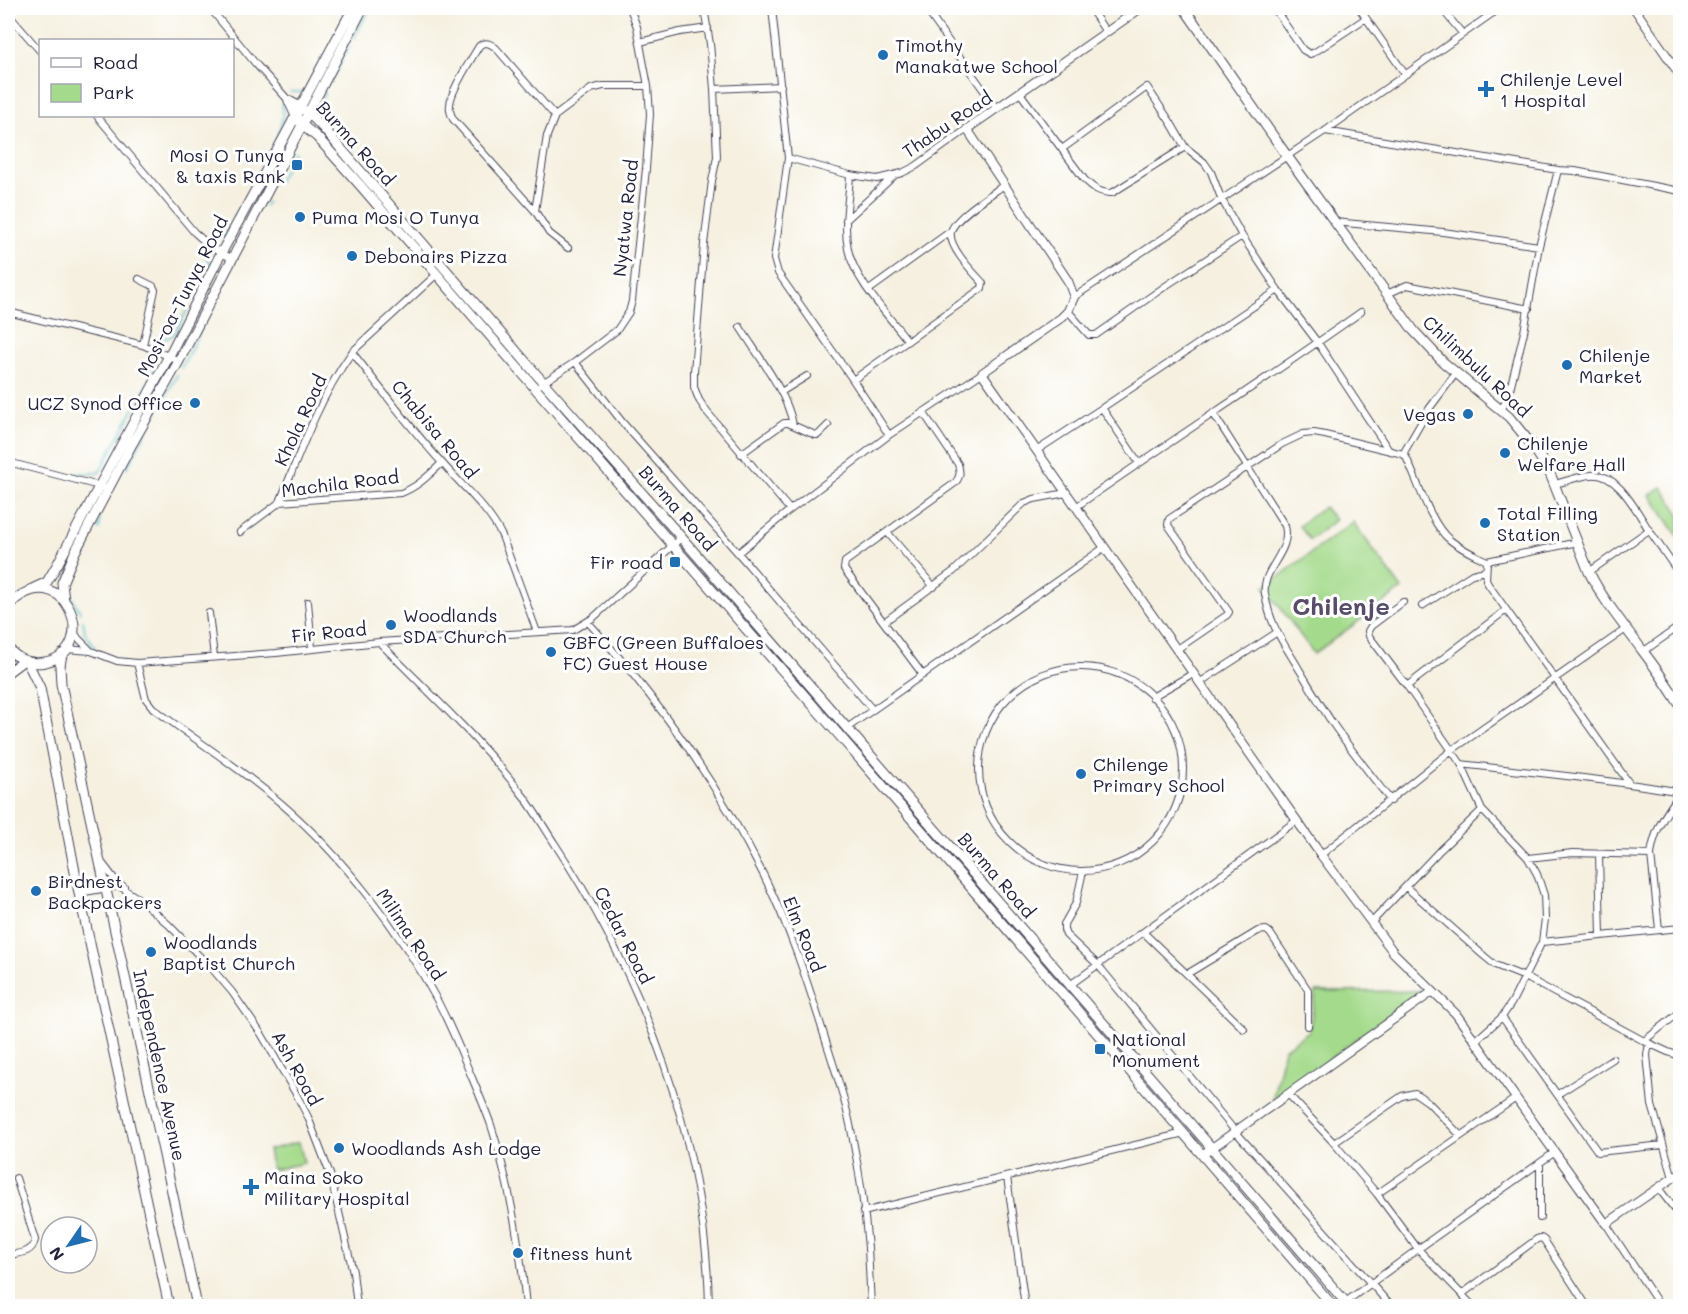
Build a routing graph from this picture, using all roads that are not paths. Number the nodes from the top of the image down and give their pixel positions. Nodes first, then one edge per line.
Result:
1 (210, 8) edge
2 (353, 8) edge
3 (363, 8) edge
4 (630, 8) edge
5 (704, 8) edge
6 (772, 8) edge
7 (925, 8) edge
8 (1012, 8) edge
9 (1017, 8) edge
10 (1090, 8) edge
11 (1141, 8) edge
12 (1274, 8) edge
13 (1359, 8) edge
14 (1441, 8) edge
15 (1500, 8) edge
16 (1634, 8) edge
17 (1189, 9) edge
18 (8, 14) edge
19 (1366, 18) junction
20 (708, 28) junction
21 (1106, 32) junction
22 (1462, 33) junction
23 (640, 42) junction
24 (39, 50) edge
25 (1406, 74) junction
26 (1680, 75) edge
27 (648, 86) junction
28 (782, 86) junction
29 (714, 88) junction
30 (1020, 93) junction
31 (289, 101) junction
32 (997, 109) junction
33 (304, 110) junction
34 (296, 116) junction
35 (555, 116) junction
36 (98, 117) edge
37 (302, 125) junction
38 (968, 129) junction
39 (1325, 131) junction
40 (1185, 147) junction
41 (1062, 149) junction
42 (1287, 156) junction
43 (788, 158) junction
44 (1558, 170) junction
45 (850, 175) junction
46 (894, 176) junction
47 (1004, 185) junction
48 (1680, 190) edge
49 (1221, 198) junction
50 (535, 212) junction
51 (846, 220) junction
52 (1334, 222) junction
53 (951, 231) junction
54 (1242, 236) junction
55 (1539, 246) junction
56 (568, 248) dead end
57 (221, 254) junction
58 (231, 258) junction
59 (437, 274) junction
60 (139, 279) dead end
61 (869, 290) junction
62 (1278, 290) junction
63 (1387, 294) junction
64 (1074, 297) junction
65 (1529, 309) junction
66 (1068, 311) junction
67 (8, 312) edge
68 (1361, 312) dead end
69 (740, 327) dead end
70 (908, 342) junction
71 (1318, 343) junction
72 (143, 345) junction
73 (352, 352) junction
74 (174, 359) junction
75 (575, 362) junction
76 (982, 373) junction
77 (1456, 373) junction
78 (807, 376) dead end
79 (853, 380) junction
80 (539, 385) junction
81 (781, 392) junction
82 (1102, 408) junction
83 (1501, 411) junction
84 (923, 412) junction
85 (1212, 413) junction
86 (794, 425) junction
87 (828, 425) dead end
88 (889, 435) junction
89 (1389, 450) junction
90 (1036, 451) junction
91 (741, 454) junction
92 (1403, 454) junction
93 (8, 462) edge
94 (442, 463) junction
95 (1139, 463) junction
96 (1247, 466) junction
97 (1555, 484) junction
98 (99, 485) junction
99 (109, 489) junction
100 (1066, 493) junction
101 (280, 502) junction
102 (1076, 507) junction
103 (790, 510) junction
104 (1649, 530) junction
105 (240, 532) dead end
106 (887, 532) junction
107 (682, 537) junction
108 (1578, 542) junction
109 (674, 545) junction
110 (1105, 547) junction
111 (738, 553) junction
112 (1487, 561) junction
113 (1485, 572) junction
114 (1589, 572) junction
115 (1680, 574) edge
116 (934, 586) junction
117 (30, 590) junction
118 (64, 601) junction
119 (308, 602) dead end
120 (1403, 602) dead end
121 (8, 606) edge
122 (1422, 606) dead end
123 (1506, 610) junction
124 (209, 613) dead end
125 (588, 622) junction
126 (884, 622) junction
127 (1680, 626) edge
128 (1626, 629) junction
129 (74, 632) junction
130 (537, 632) junction
131 (1276, 633) junction
132 (379, 642) junction
133 (8, 648) edge
134 (312, 649) junction
135 (1176, 650) junction
136 (91, 651) junction
137 (1644, 651) junction
138 (64, 652) junction
139 (214, 657) junction
140 (26, 661) junction
141 (137, 663) junction
142 (8, 672) edge
143 (1192, 674) junction
144 (923, 675) junction
145 (1555, 677) junction
146 (1199, 682) junction
147 (1407, 686) junction
148 (1152, 697) junction
149 (1680, 705) edge
150 (872, 710) junction
151 (847, 728) junction
152 (1452, 750) junction
153 (1461, 764) junction
154 (1629, 783) junction
155 (1680, 792) edge
156 (1391, 801) junction
157 (1482, 810) junction
158 (1296, 821) junction
159 (1599, 854) junction
160 (1321, 855) junction
161 (1651, 855) junction
162 (98, 856) junction
163 (1528, 858) junction
164 (1083, 871) junction
165 (1406, 887) junction
166 (105, 889) junction
167 (128, 891) junction
168 (79, 893) junction
169 (1371, 923) junction
170 (1680, 928) edge
171 (1659, 929) junction
172 (1143, 932) junction
173 (1601, 936) junction
174 (1542, 942) junction
175 (1098, 965) junction
176 (1188, 974) junction
177 (1525, 977) junction
178 (1070, 985) junction
179 (1432, 992) junction
180 (1680, 1012) edge
181 (1502, 1017) junction
182 (1308, 1026) dead end
183 (1244, 1029) dead end
184 (1475, 1041) junction
185 (1647, 1042) junction
186 (1680, 1056) edge
187 (1613, 1059) dead end
188 (1288, 1094) junction
189 (1558, 1094) junction
190 (1516, 1098) junction
191 (1235, 1131) junction
192 (1184, 1133) junction
193 (1461, 1136) junction
194 (1334, 1143) junction
195 (1663, 1144) junction
196 (1212, 1148) junction
197 (1555, 1152) junction
198 (1202, 1155) junction
199 (1540, 1163) junction
200 (1680, 1173) edge
201 (1007, 1177) junction
202 (16, 1178) dead end
203 (1673, 1178) junction
204 (1659, 1189) junction
205 (1377, 1194) junction
206 (863, 1212) junction
207 (1680, 1216) edge
208 (1540, 1218) dead end
209 (1606, 1224) junction
210 (1418, 1249) junction
211 (8, 1255) edge
212 (1371, 1283) junction
213 (1462, 1294) junction
214 (1658, 1304) edge
215 (1345, 1305) edge
216 (170, 1306) edge
217 (197, 1306) edge
218 (357, 1306) edge
219 (526, 1306) edge
220 (709, 1306) edge
221 (872, 1306) edge
222 (1025, 1306) edge
223 (1333, 1306) edge
224 (1391, 1306) edge
225 (1473, 1306) edge
226 (1587, 1306) edge
227 (1646, 1306) edge

1 - 31 street
2 - 33 main road, Mosi-oa-Tunya Road
3 - 33 main road, Mosi-oa-Tunya Road
4 - 23 street, Nyatwa Road
5 - 20 street
6 - 28 street
7 - 32 street
8 - 9 street
10 - 21 street
11 - 21 street, Thabu Road
12 - 19 street
13 - 19 street
14 - 22 street
15 - 22 street
16 - 26 street
17 - 42 main road, Chilimbulu Road
18 - 24 street
19 - 25 street
20 - 23 street
20 - 29 street
21 - 30 street, Thabu Road
22 - 25 street
23 - 27 street, Nyatwa Road
25 - 39 street
27 - 35 street
27 - 75 street, Nyatwa Road
28 - 29 street
28 - 43 street
29 - 91 street
30 - 32 street, Thabu Road
30 - 41 street
31 - 33 main road, Burma Road
31 - 34 main road, Burma Road
32 - 38 street, Thabu Road
33 - 34 main road, Mosi-oa-Tunya Road
33 - 37 main road, Mosi-oa-Tunya Road
33 - 80 main road, Burma Road
34 - 37 main road, Burma Road
34 - 57 main road, Mosi-oa-Tunya Road
35 - 50 street
35 - 50 street
36 - 57 street
37 - 58 main road, Mosi-oa-Tunya Road
37 - 59 main road, Burma Road
38 - 46 street, Thabu Road
38 - 47 street
39 - 42 street
39 - 44 street
40 - 41 street
40 - 41 street
40 - 49 street
42 - 49 street
42 - 52 main road, Chilimbulu Road
43 - 45 street, Thabu Road
43 - 79 street
44 - 48 street
44 - 55 street
45 - 46 street, Thabu Road
45 - 51 street
46 - 51 street
47 - 53 street
47 - 64 street
49 - 54 street
49 - 64 street
50 - 56 street
51 - 61 street
52 - 55 street
52 - 63 main road, Chilimbulu Road
53 - 61 street
53 - 70 street
54 - 62 street
54 - 66 street
55 - 65 street
57 - 58 street
57 - 74 main road, Mosi-oa-Tunya Road
58 - 74 main road, Mosi-oa-Tunya Road
59 - 73 street
59 - 80 main road, Burma Road
60 - 72 street
61 - 70 street
62 - 71 street
62 - 82 street
63 - 65 street
63 - 77 main road, Chilimbulu Road
64 - 66 street
65 - 83 street
66 - 76 street
67 - 72 street
68 - 71 street
69 - 81 street
70 - 79 street
71 - 85 street
71 - 89 street
72 - 74 street
73 - 94 street, Chabisa Road
73 - 101 street, Khola Road
74 - 98 main road, Mosi-oa-Tunya Road
74 - 99 main road, Mosi-oa-Tunya Road
75 - 80 street, Nyatwa Road
75 - 111 street
76 - 84 street
76 - 90 street
77 - 83 main road, Chilimbulu Road
77 - 92 street
78 - 81 street
79 - 88 street
80 - 107 main road, Burma Road
80 - 109 main road, Burma Road
81 - 86 street
82 - 90 street
82 - 95 street
83 - 97 main road, Chilimbulu Road
84 - 88 street
84 - 106 street
85 - 95 street
85 - 96 street
86 - 87 street
86 - 91 street
88 - 103 street
89 - 92 street
89 - 96 street
90 - 100 street
91 - 103 street
92 - 112 street
93 - 98 street
94 - 101 street, Machila Road
94 - 130 street, Chabisa Road
95 - 102 street
96 - 131 street
96 - 135 street
97 - 104 street
97 - 108 main road, Chilimbulu Road
98 - 99 street
98 - 117 main road, Mosi-oa-Tunya Road
99 - 118 main road, Mosi-oa-Tunya Road
100 - 102 street
100 - 116 street
101 - 105 street, Machila Road
102 - 110 street
103 - 111 street
104 - 114 street
104 - 115 street
106 - 116 street
106 - 126 street
107 - 109 street, Fir Road
107 - 151 main road, Burma Road
108 - 112 street
108 - 114 main road, Chilimbulu Road
109 - 125 street, Fir Road
109 - 192 main road, Burma Road
110 - 135 street
110 - 144 street
111 - 150 street
112 - 113 street
113 - 122 street
113 - 123 street
114 - 128 main road, Chilimbulu Road
116 - 126 street
117 - 118 main road
117 - 121 main road, Mosi-oa-Tunya Road
118 - 129 main road
119 - 134 street
120 - 147 street
123 - 145 street
123 - 147 street
124 - 139 street
125 - 130 street, Fir Road
125 - 206 street, Elm Road
126 - 144 street
127 - 137 street
128 - 137 main road, Chilimbulu Road
128 - 145 street
129 - 136 street, Fir Road
129 - 138 main road
130 - 132 street, Fir Road
131 - 146 street
131 - 156 street
132 - 134 street, Fir Road
132 - 220 street, Cedar Road
133 - 140 main road
134 - 139 street, Fir Road
135 - 143 street
136 - 138 street, Fir Road
136 - 141 street, Fir Road
137 - 149 main road, Chilimbulu Road
138 - 140 main road
138 - 162 main road, Independence Avenue
139 - 141 street, Fir Road
140 - 142 main road
140 - 168 main road
141 - 219 street, Milima Road
143 - 146 street
143 - 148 street
144 - 150 street
145 - 152 street
145 - 154 street
146 - 158 street
147 - 152 street
148 - 164 street
148 - 164 street
150 - 151 street
151 - 178 main road, Burma Road
152 - 153 street
152 - 156 street
153 - 154 street
153 - 157 street
154 - 155 street
155 - 161 street
156 - 160 street
157 - 163 street
157 - 165 street
158 - 160 street
158 - 172 street
159 - 161 street
159 - 163 street
159 - 173 street
160 - 169 street
161 - 171 street
162 - 166 main road, Independence Avenue
162 - 167 street, Ash Road
163 - 174 street
164 - 175 street
165 - 169 street
165 - 177 street
166 - 167 street
166 - 168 street
166 - 217 main road, Independence Avenue
167 - 218 street, Ash Road
168 - 216 main road
169 - 179 street
170 - 171 street
171 - 173 street
172 - 175 street
172 - 176 street
173 - 174 street
174 - 177 street
175 - 178 street
175 - 191 street
176 - 182 street
176 - 183 street
177 - 181 street
177 - 185 street
178 - 196 main road, Burma Road
179 - 184 street
179 - 188 street
180 - 185 street
181 - 184 street
181 - 189 street
184 - 190 street
185 - 186 street
185 - 195 street
187 - 189 street
188 - 191 street
188 - 194 street
189 - 195 street
190 - 193 street
190 - 197 street
191 - 196 street
191 - 212 street
192 - 198 main road, Burma Road
192 - 201 street
193 - 194 street
193 - 205 street
194 - 205 street
195 - 203 street
196 - 198 street
196 - 215 main road, Burma Road
197 - 199 street
197 - 209 street
198 - 223 main road, Burma Road
199 - 208 street
199 - 210 street
200 - 203 street
201 - 206 street
201 - 222 street
202 - 211 street
203 - 204 street
204 - 207 street
204 - 209 street
205 - 210 street
206 - 221 street, Elm Road
209 - 214 street
210 - 212 street
210 - 213 street
212 - 215 street
212 - 224 street
213 - 225 street
213 - 226 street
214 - 227 street

